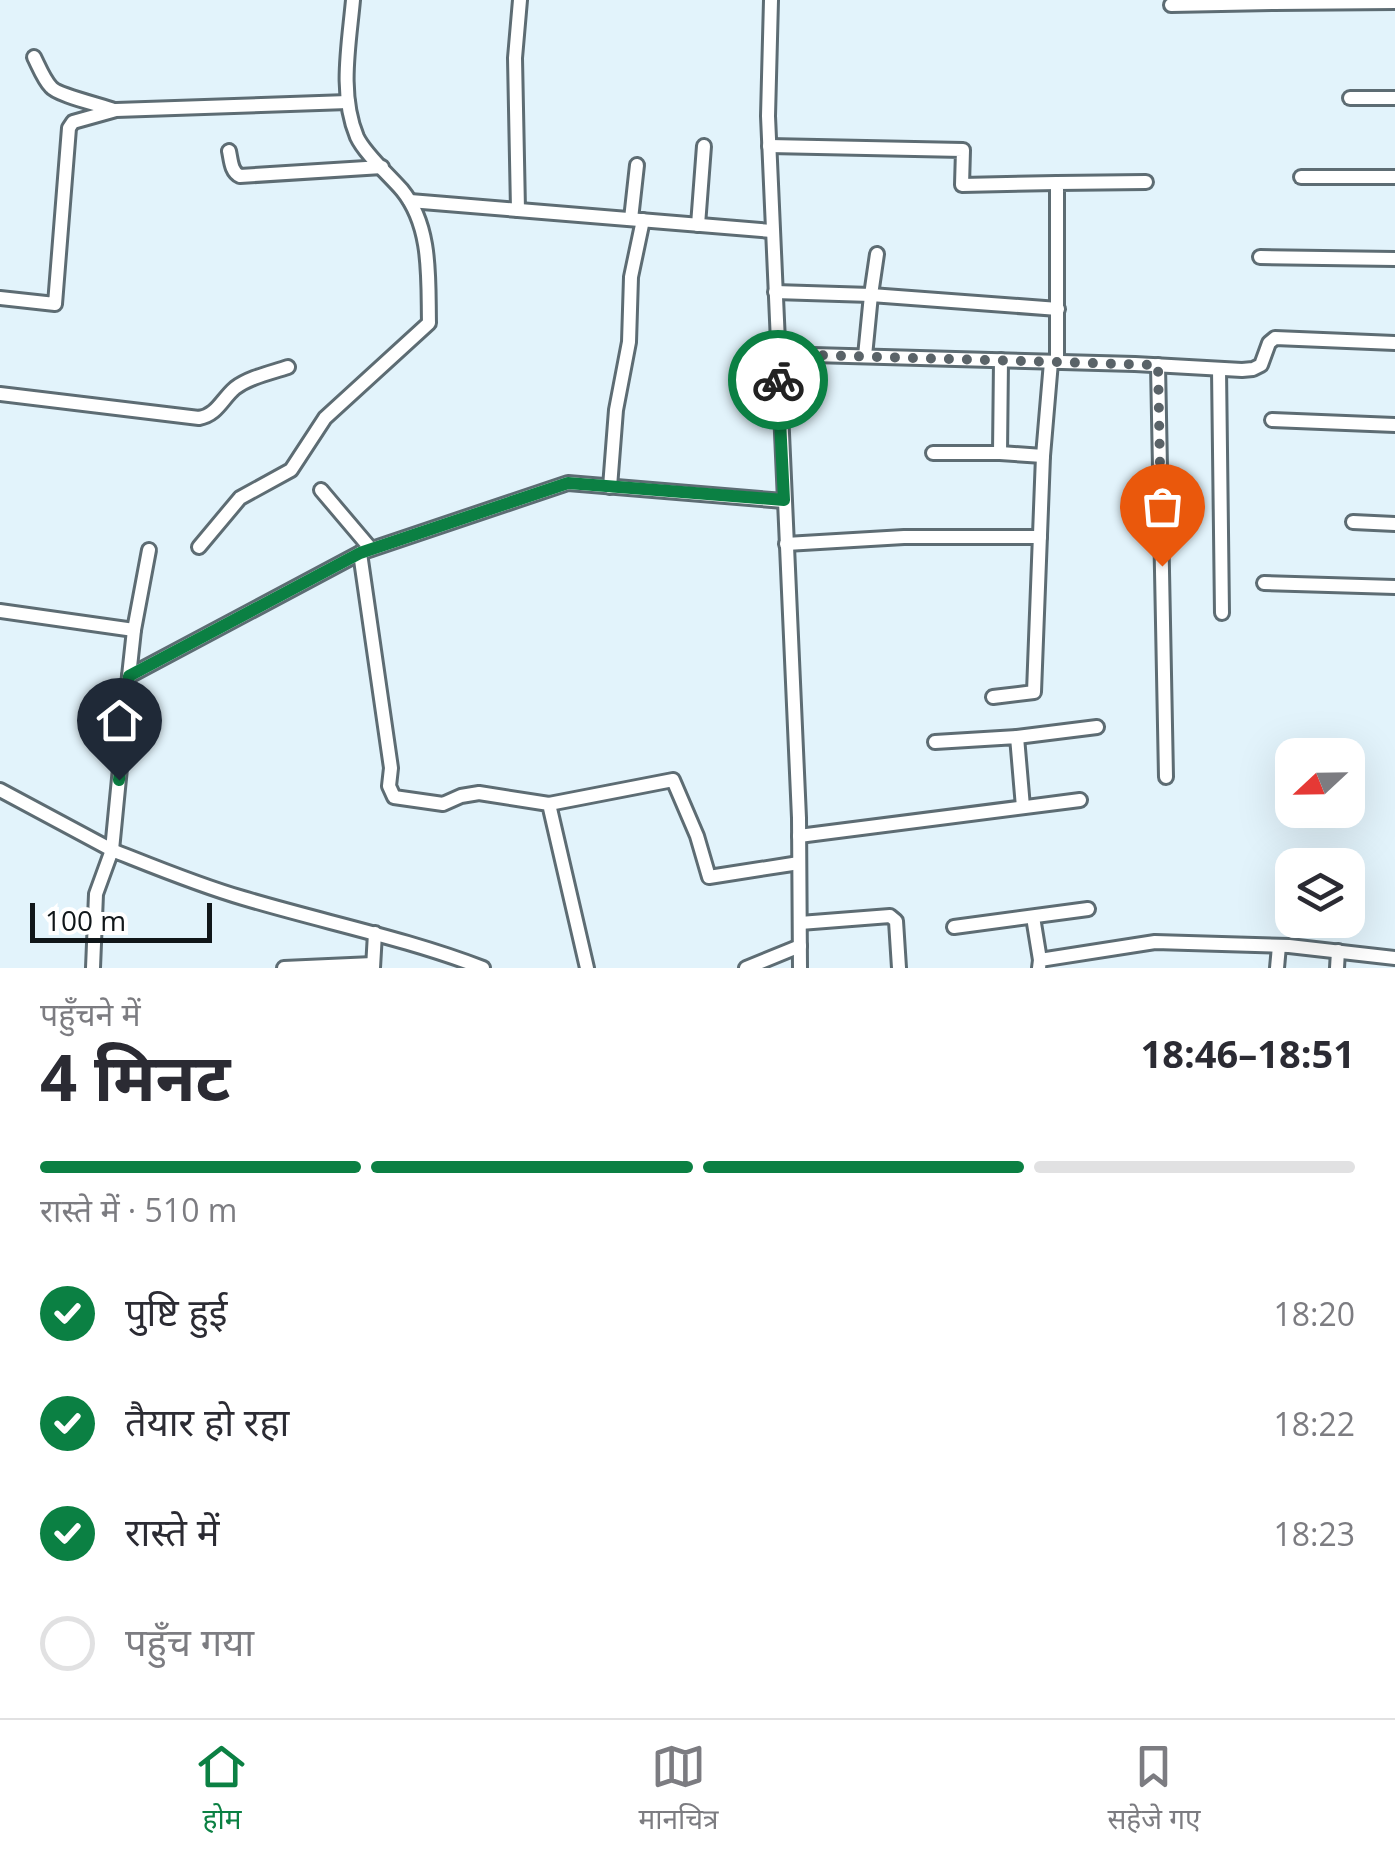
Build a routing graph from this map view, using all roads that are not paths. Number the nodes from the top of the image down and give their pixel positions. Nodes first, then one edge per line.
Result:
1 (354, 0) edge
2 (520, 0) edge
3 (771, 0) edge
4 (1350, 1) edge
5 (1274, 2) edge
6 (1395, 2) edge
7 (1171, 5) dead end
8 (34, 58) dead end
9 (1350, 98) dead end
10 (1395, 98) edge
11 (348, 102) junction
12 (116, 110) junction
13 (704, 146) dead end
14 (769, 146) junction
15 (229, 151) dead end
16 (637, 165) dead end
17 (382, 167) junction
18 (1300, 177) dead end
19 (1395, 177) edge
20 (1146, 182) dead end
21 (1057, 183) junction
22 (410, 201) junction
23 (518, 210) junction
24 (637, 220) junction
25 (698, 225) junction
26 (772, 232) junction
27 (877, 254) dead end
28 (1260, 257) dead end
29 (1395, 259) edge
30 (775, 292) junction
31 (871, 295) junction
32 (0, 298) edge
33 (1058, 309) junction
34 (1395, 343) edge
35 (777, 354) junction
36 (865, 356) junction
37 (1002, 360) junction
38 (1054, 362) junction
39 (1158, 365) junction
40 (288, 367) dead end
41 (1219, 369) junction
42 (0, 394) edge
43 (1272, 420) dead end
44 (1395, 425) edge
45 (933, 453) dead end
46 (1000, 453) junction
47 (1043, 456) junction
48 (610, 487) junction
49 (321, 490) dead end
50 (784, 500) junction
51 (1354, 522) dead end
52 (1395, 524) edge
53 (1040, 537) junction
54 (786, 544) junction
55 (199, 547) dead end
56 (149, 550) dead end
57 (365, 551) junction
58 (1264, 583) dead end
59 (1395, 588) edge
60 (0, 611) edge
61 (1222, 613) dead end
62 (134, 630) junction
63 (129, 676) junction
64 (993, 697) dead end
65 (1097, 727) dead end
66 (1018, 737) junction
67 (935, 742) dead end
68 (1166, 777) dead end
69 (0, 790) edge
70 (1080, 800) dead end
71 (549, 804) junction
72 (1023, 808) junction
73 (799, 836) junction
74 (112, 850) junction
75 (799, 863) junction
76 (1088, 909) dead end
77 (1033, 917) junction
78 (800, 923) junction
79 (954, 926) dead end
80 (375, 934) junction
81 (800, 946) junction
82 (1278, 946) junction
83 (1338, 951) junction
84 (1395, 958) edge
85 (373, 966) edge
86 (1037, 966) edge
87 (93, 968) edge
88 (284, 968) edge
89 (483, 968) edge
90 (587, 968) edge
91 (746, 968) edge
92 (800, 968) edge
93 (900, 968) edge
94 (1277, 968) edge
95 (1337, 968) edge

1 - 11 street
2 - 23 street
3 - 14 street
4 - 5 street
4 - 6 street
5 - 7 street
8 - 12 street
9 - 10 street
11 - 12 street
11 - 17 street
12 - 32 street
13 - 25 street
14 - 21 street
14 - 26 street
15 - 17 street
16 - 24 street
17 - 22 street
18 - 19 street
20 - 21 street
21 - 33 street
22 - 23 street
22 - 55 street
23 - 24 street
24 - 25 street
24 - 48 street
25 - 26 street
26 - 30 street
27 - 31 street
28 - 29 street
30 - 31 street
30 - 35 street
31 - 33 street
31 - 36 street
33 - 38 street
34 - 41 street
35 - 36 street
35 - 50 street
36 - 37 street
37 - 38 street
37 - 46 street
38 - 39 street
38 - 47 street
39 - 41 street
39 - 68 street
40 - 42 street
41 - 61 street
43 - 44 street
45 - 46 street
46 - 47 street
47 - 53 street
48 - 50 street
48 - 57 street
49 - 57 street
50 - 54 street
51 - 52 street
53 - 54 street
53 - 64 street
54 - 73 street
56 - 62 street
57 - 63 street
57 - 71 street
58 - 59 street
60 - 62 street
62 - 63 street
63 - 74 street
65 - 66 street
66 - 67 street
66 - 72 street
69 - 74 street
70 - 72 street
71 - 75 street
71 - 90 street
72 - 73 street
73 - 75 street
74 - 80 street
74 - 87 street
75 - 78 street
76 - 77 street
77 - 79 street
77 - 86 street
78 - 81 street
78 - 93 street
80 - 85 street
80 - 89 street
81 - 91 street
81 - 92 street
82 - 83 street
82 - 86 street
82 - 94 street
83 - 84 street
83 - 95 street
85 - 88 street

